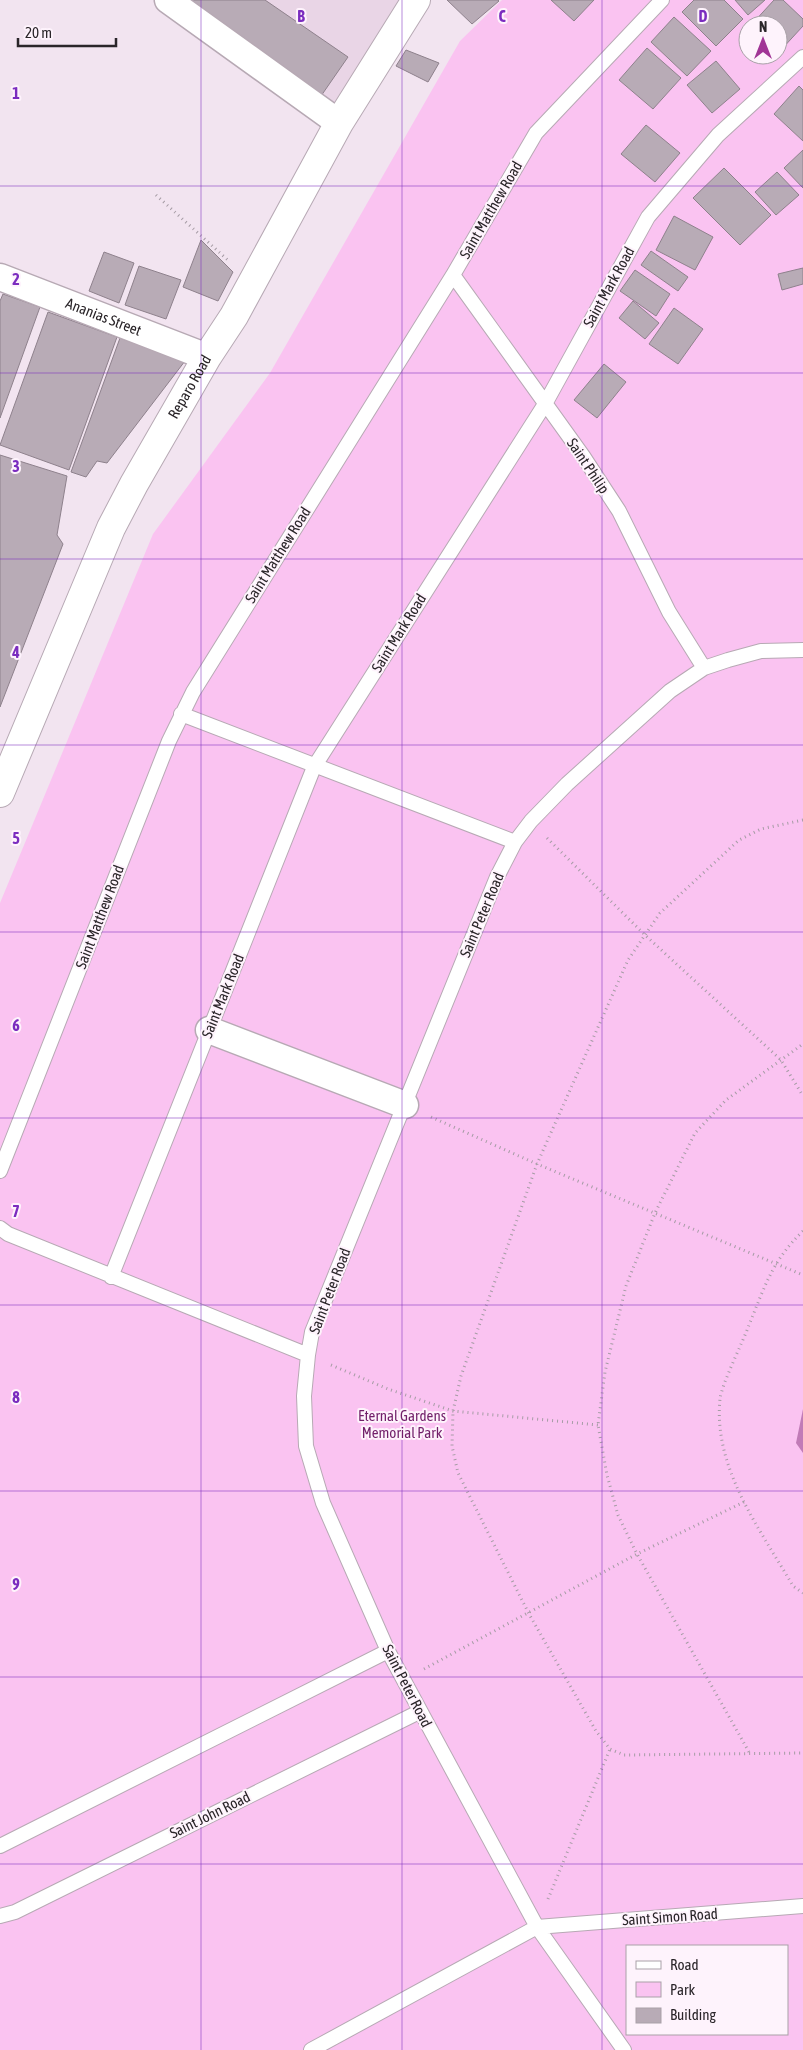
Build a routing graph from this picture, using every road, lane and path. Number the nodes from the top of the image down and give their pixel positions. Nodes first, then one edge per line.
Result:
1 (168, 0) edge
2 (416, 0) edge
3 (662, 0) edge
4 (803, 57) edge
5 (339, 123) junction
6 (156, 195) dead end
7 (454, 275) junction
8 (0, 277) edge
9 (253, 282) junction
10 (207, 357) junction
11 (545, 404) junction
12 (803, 650) edge
13 (704, 668) junction
14 (181, 714) junction
15 (314, 767) junction
16 (0, 793) edge
17 (803, 820) edge
18 (531, 822) junction
19 (515, 842) junction
20 (645, 935) junction
21 (209, 1030) junction
22 (803, 1044) edge
23 (781, 1060) junction
24 (803, 1096) edge
25 (405, 1105) junction
26 (537, 1164) junction
27 (0, 1171) edge
28 (655, 1213) junction
29 (0, 1228) edge
30 (803, 1231) edge
31 (775, 1263) junction
32 (803, 1274) edge
33 (110, 1277) junction
34 (308, 1355) junction
35 (454, 1411) junction
36 (598, 1425) junction
37 (744, 1502) junction
38 (637, 1554) junction
39 (803, 1594) edge
40 (529, 1614) junction
41 (388, 1651) junction
42 (403, 1680) junction
43 (419, 1712) junction
44 (610, 1749) junction
45 (749, 1752) junction
46 (803, 1753) edge
47 (0, 1846) edge
48 (803, 1906) edge
49 (0, 1916) edge
50 (537, 1927) junction
51 (311, 2050) edge
52 (624, 2050) edge

1 - 5 street
2 - 5 street, Reparo Road
3 - 7 lane, Saint Matthew Road
4 - 11 lane, Saint Mark Road
5 - 9 street, Reparo Road
6 - 9 path
7 - 11 lane, Saint Philip
7 - 14 lane, Saint Matthew Road
8 - 10 street, Ananias Street
9 - 10 street, Reparo Road
10 - 16 street, Reparo Road
11 - 13 lane, Saint Philip
11 - 15 lane, Saint Mark Road
12 - 13 lane, Saint Peter Road
13 - 18 lane, Saint Peter Road
14 - 15 lane
14 - 27 lane, Saint Matthew Road
15 - 19 lane
15 - 21 lane, Saint Mark Road
17 - 20 path
18 - 19 lane, Saint Peter Road
18 - 20 path
19 - 25 lane, Saint Peter Road
20 - 23 path
20 - 26 path
21 - 25 street
21 - 33 lane, Saint Mark Road
22 - 23 path
23 - 24 path
23 - 28 path
25 - 26 path
25 - 34 lane, Saint Peter Road
26 - 28 path
26 - 35 path
28 - 31 path
28 - 36 path
29 - 33 lane
30 - 31 path
31 - 32 path
31 - 37 path
33 - 34 lane
34 - 35 path
34 - 41 lane, Saint Peter Road
35 - 36 path
35 - 40 path
36 - 38 path
37 - 38 path
37 - 39 path
38 - 40 path
38 - 45 path
40 - 42 path
40 - 44 path
41 - 42 lane, Saint Peter Road
41 - 47 lane
42 - 43 lane, Saint Peter Road
43 - 49 lane, Saint John Road
43 - 50 lane, Saint Peter Road
44 - 45 path
44 - 50 path
45 - 46 path
48 - 50 lane, Saint Simon Road
50 - 51 lane
50 - 52 lane, Saint Peter Road

